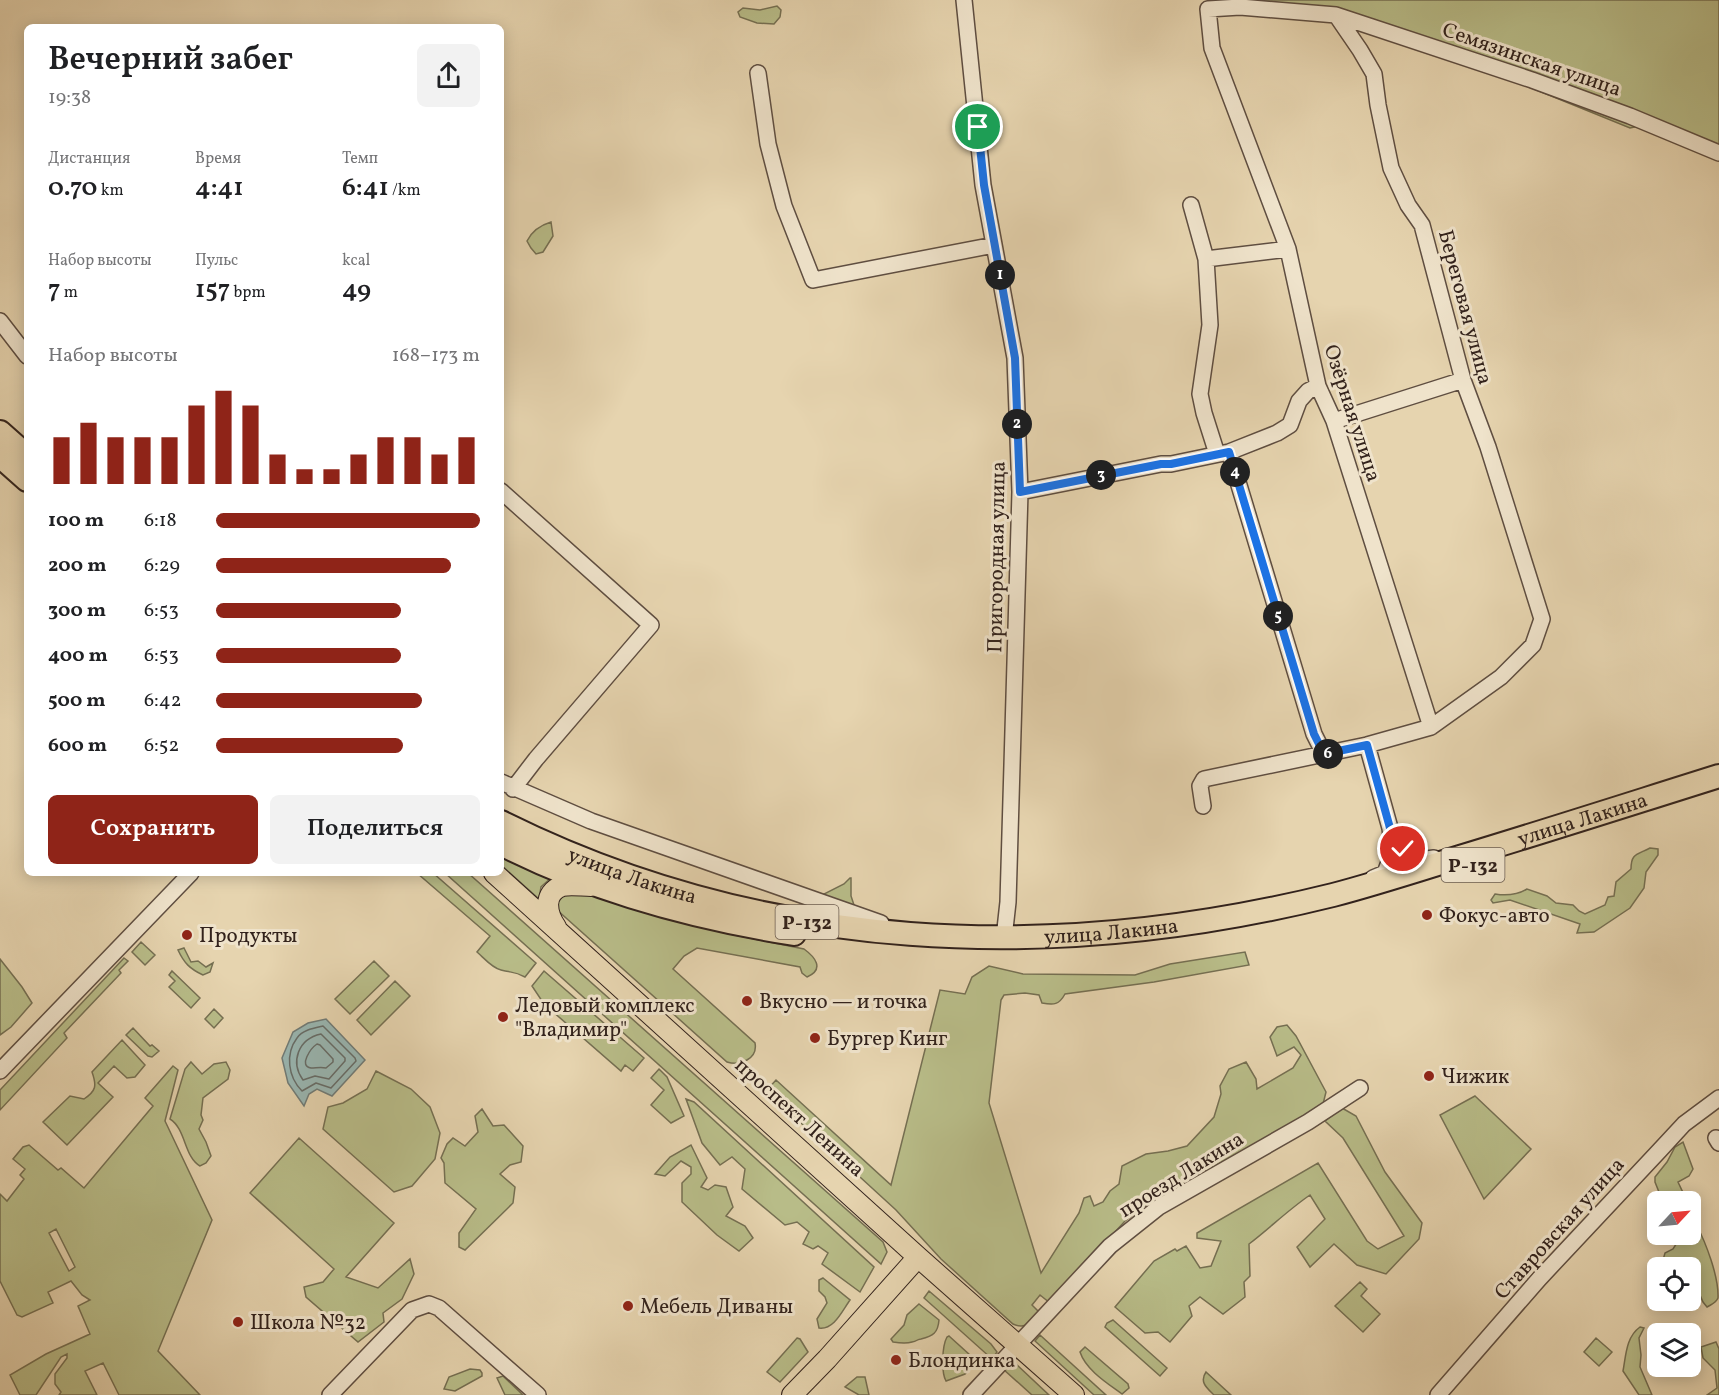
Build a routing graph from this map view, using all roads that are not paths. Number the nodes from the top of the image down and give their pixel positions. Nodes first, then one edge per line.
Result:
1 (964, 0) edge
2 (1208, 9) joint
3 (1336, 15) junction
4 (758, 73) dead end
5 (1719, 153) edge
6 (1191, 206) dead end
7 (994, 245) junction
8 (1288, 249) junction
9 (1206, 259) junction
10 (0, 321) edge
11 (24, 352) edge
12 (1463, 380) junction
13 (1318, 386) junction
14 (1334, 421) junction
15 (0, 432) edge
16 (24, 453) edge
17 (1223, 453) junction
18 (0, 456) edge
19 (24, 477) edge
20 (1020, 492) junction
21 (504, 494) edge
22 (1431, 727) junction
23 (1367, 745) junction
24 (1324, 754) junction
25 (1719, 776) edge
26 (507, 786) edge
27 (1719, 788) edge
28 (1203, 806) dead end
29 (504, 824) edge
30 (1390, 828) junction
31 (504, 846) edge
32 (1479, 851) junction
33 (188, 876) edge
34 (497, 876) edge
35 (599, 887) junction
36 (1335, 894) junction
37 (560, 934) junction
38 (943, 936) junction
39 (1004, 938) junction
40 (0, 1071) edge
41 (1360, 1088) dead end
42 (1719, 1098) edge
43 (918, 1257) junction
44 (1017, 1344) junction
45 (330, 1395) edge
46 (538, 1395) edge
47 (792, 1395) edge
48 (971, 1395) edge
49 (1074, 1395) edge
50 (1438, 1395) edge

1 - 7 street, Пригородная улица
2 - 3 street, Семязинская улица
2 - 8 street, Озёрная улица
3 - 5 street, Семязинская улица
3 - 12 street, Береговая улица
4 - 7 street
6 - 9 street
7 - 20 street, Пригородная улица
8 - 9 street
8 - 13 street, Озёрная улица
9 - 17 street
10 - 11 street
12 - 14 street
12 - 22 street, Береговая улица
13 - 14 street, Озёрная улица
13 - 17 street
14 - 22 street, Озёрная улица
15 - 16 highway
17 - 20 street
17 - 24 street
18 - 19 highway
20 - 39 street, Пригородная улица
21 - 26 street
22 - 23 street
23 - 24 street
23 - 30 street
24 - 28 street
25 - 32 highway, улица Лакина / Р-132
26 - 38 street
27 - 35 highway, улица Лакина / Р-132
29 - 38 highway, улица Лакина / Р-132
30 - 32 street
30 - 36 street
31 - 35 highway, улица Лакина / Р-132
32 - 36 highway, улица Лакина / Р-132
33 - 40 street
34 - 37 main road, проспект Ленина
35 - 37 main road
36 - 39 highway, улица Лакина / Р-132
37 - 43 main road, проспект Ленина
38 - 39 highway, улица Лакина / Р-132
41 - 44 street, проезд Лакина
42 - 50 street, Ставровская улица
43 - 44 main road, проспект Ленина
43 - 47 main road
44 - 48 street, проезд Лакина
44 - 49 main road, проспект Ленина
45 - 46 street

